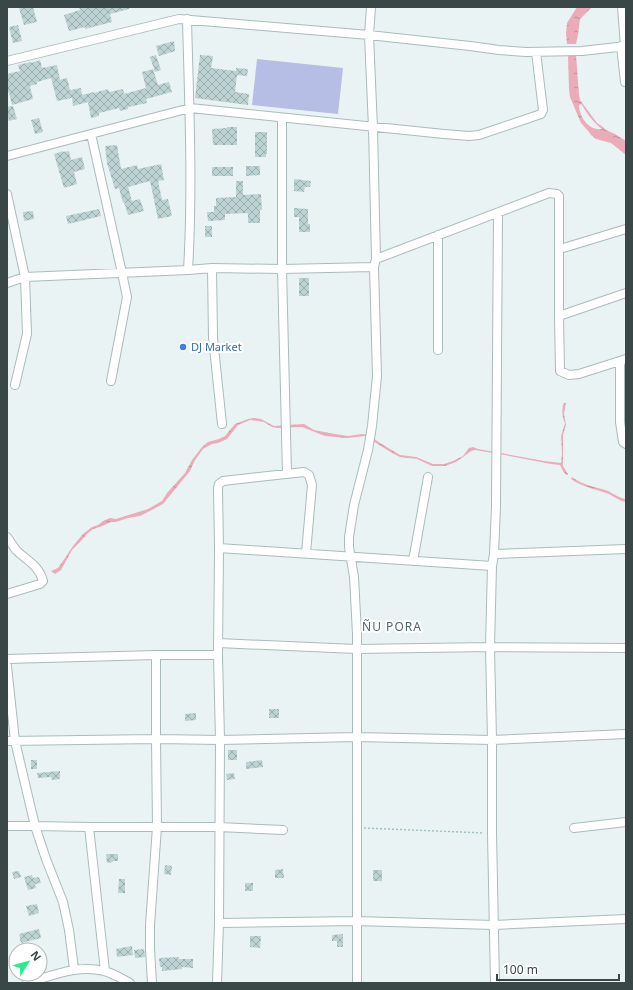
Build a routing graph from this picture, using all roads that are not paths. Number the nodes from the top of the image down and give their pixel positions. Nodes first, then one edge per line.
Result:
1 (371, 7) edge
2 (622, 7) edge
3 (187, 19) junction
4 (370, 35) junction
5 (624, 46) edge
6 (536, 52) junction
7 (7, 61) edge
8 (626, 82) edge
9 (190, 108) junction
10 (282, 118) junction
11 (373, 128) junction
12 (91, 134) junction
13 (7, 156) edge
14 (7, 194) edge
15 (498, 213) junction
16 (626, 229) edge
17 (438, 235) junction
18 (560, 249) junction
19 (375, 263) junction
20 (212, 268) junction
21 (282, 269) junction
22 (188, 270) junction
23 (122, 273) junction
24 (25, 277) junction
25 (7, 283) edge
26 (626, 293) edge
27 (559, 316) junction
28 (438, 350) dead end
29 (623, 360) edge
30 (111, 381) dead end
31 (15, 385) dead end
32 (222, 424) dead end
33 (626, 444) edge
34 (287, 474) junction
35 (428, 477) dead end
36 (7, 537) edge
37 (219, 548) junction
38 (626, 549) edge
39 (306, 553) junction
40 (494, 554) junction
41 (350, 556) junction
42 (413, 561) junction
43 (492, 566) junction
44 (7, 594) edge
45 (218, 643) junction
46 (490, 647) junction
47 (356, 648) junction
48 (626, 648) edge
49 (156, 655) junction
50 (218, 655) junction
51 (7, 659) edge
52 (7, 666) edge
53 (626, 734) edge
54 (356, 737) junction
55 (156, 739) junction
56 (220, 740) junction
57 (492, 740) junction
58 (11, 741) edge
59 (626, 822) edge
60 (7, 826) edge
61 (35, 826) junction
62 (88, 827) junction
63 (157, 827) junction
64 (219, 827) junction
65 (574, 828) dead end
66 (284, 830) dead end
67 (626, 919) edge
68 (356, 921) junction
69 (220, 923) junction
70 (494, 925) junction
71 (74, 969) junction
72 (104, 971) junction
73 (48, 978) edge
74 (130, 983) edge
75 (152, 983) edge
76 (217, 983) edge
77 (357, 983) edge
78 (495, 983) edge

1 - 4 street
2 - 5 street
3 - 4 street
3 - 7 street
3 - 9 street
4 - 6 street
4 - 11 street
5 - 6 street
5 - 8 street
6 - 11 street
9 - 10 street
9 - 12 street
9 - 22 street
10 - 11 street
10 - 21 street
11 - 19 street
12 - 13 street
12 - 23 street
14 - 24 street
15 - 17 street
15 - 18 street
15 - 40 street
16 - 18 street
17 - 19 street
17 - 28 street
18 - 27 street
19 - 21 street
19 - 41 street
20 - 21 street
20 - 22 street
20 - 32 street
21 - 34 street
22 - 23 street
23 - 24 street
23 - 30 street
24 - 25 street
24 - 31 street
26 - 27 street
27 - 29 street
29 - 33 street
34 - 37 street
34 - 39 street
35 - 42 street
36 - 44 street
37 - 39 street
37 - 45 street
38 - 40 street
39 - 41 street
40 - 43 street
41 - 42 street
41 - 47 street
42 - 43 street
43 - 46 street
45 - 47 street
45 - 50 street
46 - 47 street
46 - 48 street
46 - 57 street
47 - 54 street
49 - 50 street
49 - 51 street
49 - 55 street
50 - 56 street
52 - 58 street
53 - 57 street
54 - 56 street
54 - 57 street
54 - 68 street
55 - 56 street
55 - 58 street
55 - 63 street
56 - 64 street
57 - 70 street
58 - 61 street
59 - 65 street
60 - 61 street
61 - 62 street
61 - 71 street
62 - 63 street
62 - 72 street
63 - 64 street
63 - 75 street
64 - 66 street
64 - 69 street
67 - 70 street
68 - 69 street
68 - 70 street
68 - 77 street
69 - 76 street
70 - 78 street
71 - 72 street
71 - 73 street
72 - 74 street

